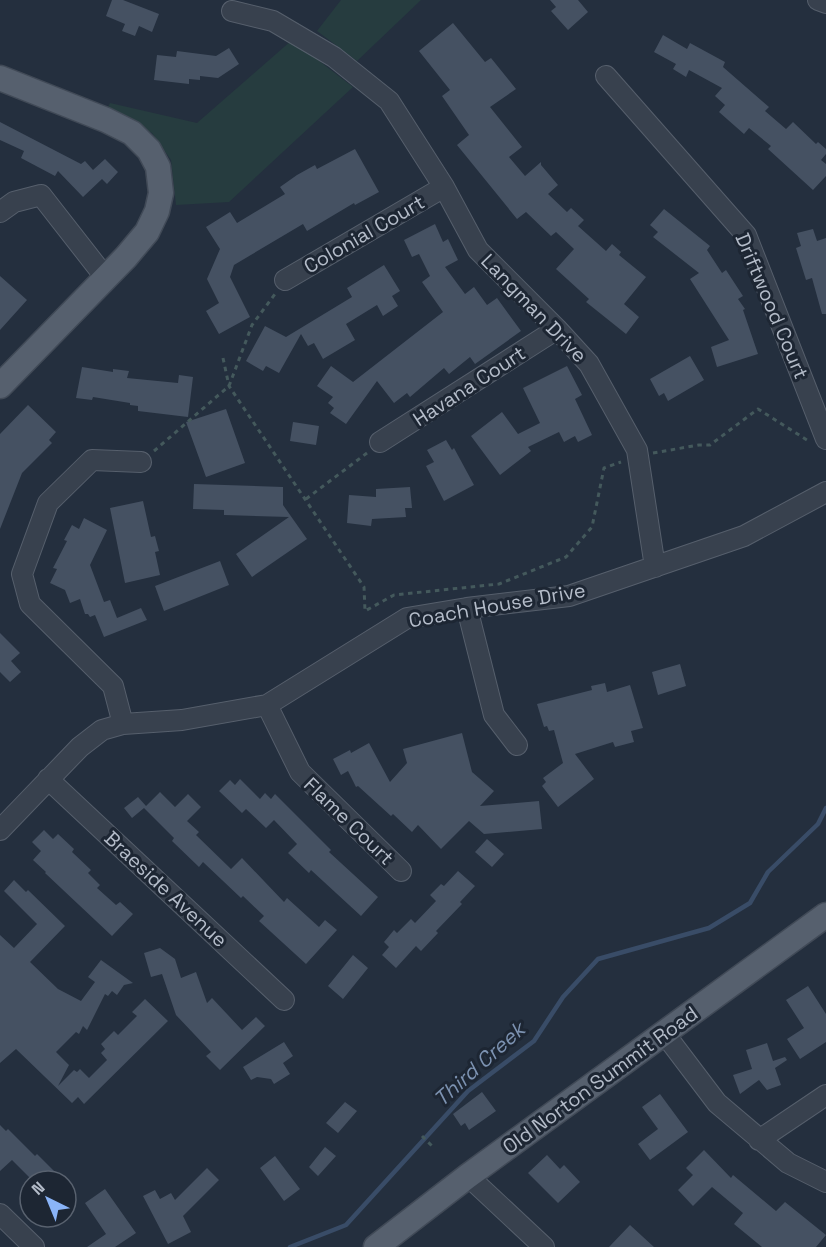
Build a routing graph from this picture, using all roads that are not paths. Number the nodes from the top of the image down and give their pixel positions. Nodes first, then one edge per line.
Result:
1 (819, 0) edge
2 (826, 3) edge
3 (232, 11) dead end
4 (606, 76) dead end
5 (0, 78) edge
6 (444, 187) junction
7 (0, 212) edge
8 (105, 277) junction
9 (285, 280) road end
10 (557, 329) junction
11 (0, 386) edge
12 (821, 440) edge
13 (380, 442) road end
14 (141, 462) road end
15 (826, 492) edge
16 (655, 567) junction
17 (466, 608) junction
18 (267, 705) junction
19 (123, 724) junction
20 (517, 745) dead end
21 (48, 779) junction
22 (0, 830) edge
23 (401, 871) dead end
24 (826, 915) edge
25 (284, 1000) dead end
26 (664, 1033) junction
27 (826, 1095) edge
28 (759, 1140) junction
29 (468, 1176) junction
30 (826, 1182) edge
31 (0, 1214) edge
32 (34, 1247) edge
33 (376, 1247) edge
34 (544, 1247) edge

1 - 2 street
3 - 6 street, Langman Drive
4 - 12 street, Driftwood Court
5 - 8 main road
6 - 9 street, Colonial Court
6 - 10 street, Langman Drive
7 - 8 street
8 - 11 main road
10 - 13 street, Havana Court
10 - 16 street, Langman Drive
14 - 19 street
15 - 16 street, Coach House Drive
16 - 17 street, Coach House Drive
17 - 18 street, Coach House Drive
17 - 20 street
18 - 19 street, Coach House Drive
18 - 23 street, Flame Court
19 - 21 street, Coach House Drive
21 - 22 street, Coach House Drive
21 - 25 street, Braeside Avenue
24 - 26 main road, Old Norton Summit Road
26 - 28 street
26 - 29 main road, Old Norton Summit Road
27 - 28 street
28 - 30 street
29 - 33 main road, Old Norton Summit Road
29 - 34 street
31 - 32 street

